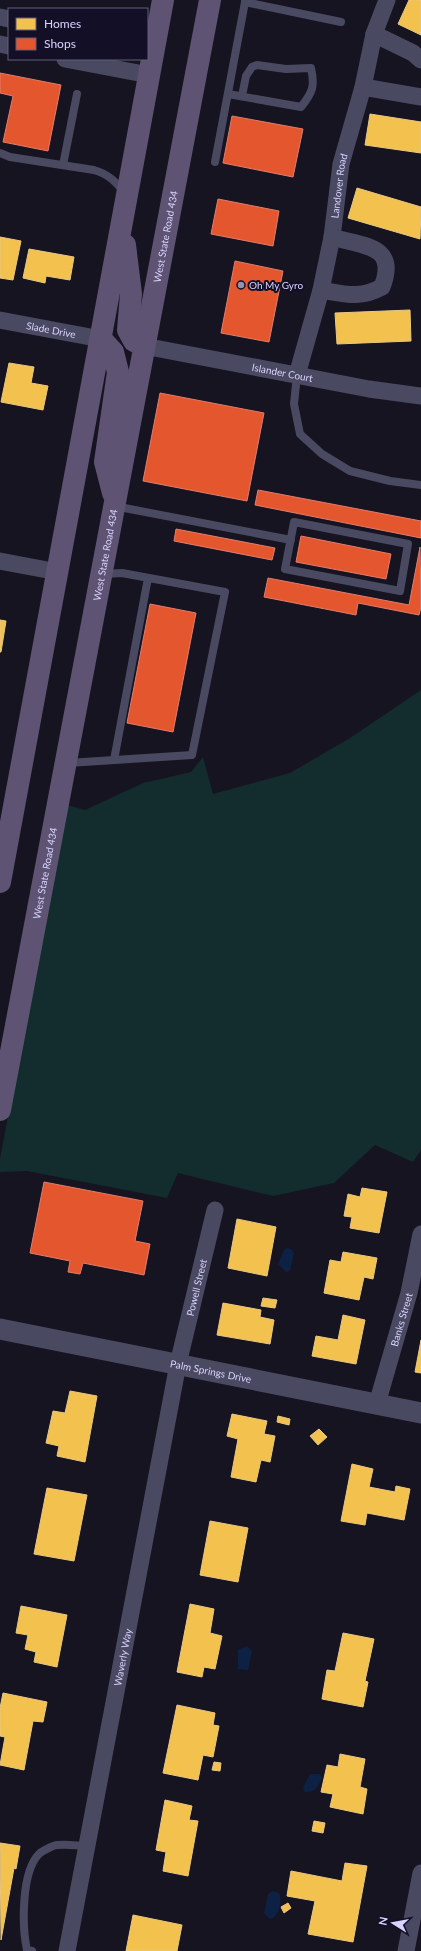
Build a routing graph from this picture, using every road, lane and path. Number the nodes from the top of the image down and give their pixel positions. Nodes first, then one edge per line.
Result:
1 (163, 0) edge
2 (210, 0) edge
3 (387, 0) edge
4 (245, 1) edge
5 (341, 22) dead end
6 (374, 34) junction
7 (151, 46) edge
8 (70, 60) edge
9 (421, 60) edge
10 (149, 75) junction
11 (363, 87) junction
12 (77, 94) dead end
13 (228, 94) junction
14 (242, 96) junction
15 (421, 97) edge
16 (0, 153) edge
17 (215, 162) dead end
18 (63, 165) junction
19 (127, 196) junction
20 (122, 222) junction
21 (332, 237) junction
22 (321, 290) junction
23 (0, 320) edge
24 (101, 340) junction
25 (144, 346) junction
26 (298, 375) junction
27 (421, 396) edge
28 (421, 485) edge
29 (114, 503) junction
30 (291, 540) junction
31 (0, 561) edge
32 (58, 572) junction
33 (100, 574) junction
34 (148, 578) junction
35 (114, 760) junction
36 (67, 763) junction
37 (0, 882) edge
38 (0, 1110) edge
39 (215, 1210) dead end
40 (421, 1234) edge
41 (0, 1329) edge
42 (178, 1364) junction
43 (377, 1404) junction
44 (421, 1413) edge
45 (87, 1846) junction
46 (421, 1873) edge
47 (32, 1951) edge
48 (67, 1951) edge
49 (406, 1951) edge

1 - 7 main road
2 - 25 main road, West State Road 434
3 - 6 street, Landover Road
4 - 5 lane
4 - 13 lane
6 - 9 street
6 - 11 street, Landover Road
7 - 10 main road
8 - 10 street
10 - 19 main road
11 - 15 street
11 - 21 street, Landover Road
12 - 18 lane
13 - 14 lane
13 - 17 lane
14 - 14 lane
16 - 18 lane
18 - 19 lane
19 - 20 main road
20 - 24 main road
20 - 25 main road
21 - 22 street, Landover Road
21 - 22 street
22 - 26 street, Landover Road
23 - 24 street, Slade Drive
24 - 29 main road
24 - 32 main road
25 - 26 street, Islander Court
25 - 29 main road, West State Road 434
26 - 27 street, Islander Court
26 - 28 lane
29 - 30 lane
29 - 33 main road, West State Road 434
30 - 30 lane
31 - 32 street
32 - 37 main road
33 - 34 lane
33 - 36 main road, West State Road 434
34 - 35 lane
34 - 35 lane
35 - 36 lane
36 - 38 main road, West State Road 434
39 - 42 street, Powell Street
40 - 43 street, Banks Street
41 - 42 street, Palm Springs Drive
42 - 43 street, Palm Springs Drive
42 - 45 street, Waverly Way
43 - 44 street, Palm Springs Drive
45 - 47 lane
45 - 48 street, Waverly Way
46 - 49 street

